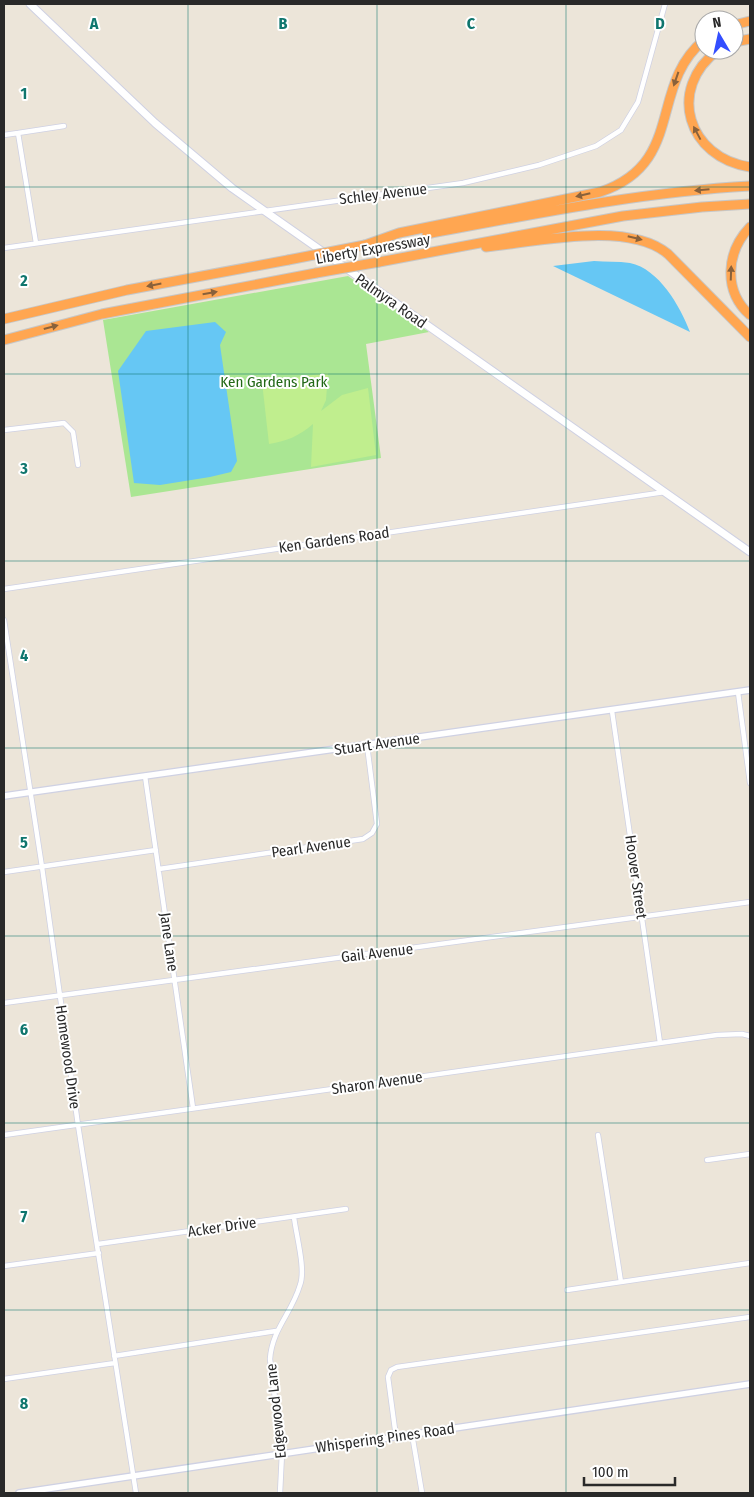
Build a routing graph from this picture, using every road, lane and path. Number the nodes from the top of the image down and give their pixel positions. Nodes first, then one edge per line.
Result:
1 (30, 4) edge
2 (665, 4) edge
3 (694, 49) edge
4 (707, 60) edge
5 (64, 126) dead end
6 (18, 133) junction
7 (4, 134) edge
8 (750, 167) edge
9 (750, 186) edge
10 (750, 204) edge
11 (264, 210) junction
12 (523, 212) junction
13 (750, 227) edge
14 (534, 237) junction
15 (36, 243) junction
16 (4, 248) edge
17 (750, 315) edge
18 (4, 319) edge
19 (750, 337) edge
20 (4, 340) edge
21 (4, 430) edge
22 (78, 465) dead end
23 (665, 492) junction
24 (750, 552) edge
25 (4, 589) edge
26 (4, 620) edge
27 (750, 690) edge
28 (738, 692) junction
29 (612, 711) junction
30 (367, 745) junction
31 (145, 776) junction
32 (750, 783) edge
33 (30, 792) junction
34 (4, 796) edge
35 (156, 850) junction
36 (42, 867) junction
37 (159, 869) junction
38 (4, 872) edge
39 (750, 902) edge
40 (642, 916) junction
41 (174, 979) junction
42 (60, 995) junction
43 (4, 1003) edge
44 (750, 1036) edge
45 (660, 1043) junction
46 (193, 1108) junction
47 (78, 1125) junction
48 (4, 1135) edge
49 (598, 1135) dead end
50 (750, 1154) edge
51 (707, 1160) dead end
52 (346, 1208) dead end
53 (294, 1217) junction
54 (98, 1244) junction
55 (99, 1254) junction
56 (750, 1263) edge
57 (4, 1266) edge
58 (622, 1282) junction
59 (568, 1290) dead end
60 (750, 1316) edge
61 (276, 1332) junction
62 (114, 1356) junction
63 (115, 1363) junction
64 (4, 1379) edge
65 (750, 1384) edge
66 (412, 1434) junction
67 (396, 1437) junction
68 (282, 1453) junction
69 (134, 1475) junction
70 (19, 1493) edge
71 (136, 1493) edge
72 (280, 1493) edge
73 (422, 1493) edge

1 - 11 main road, Palmyra Road
2 - 11 street, Schley Avenue
3 -> 12 highway
8 -> 4 highway
5 - 6 street
6 - 7 street
6 - 15 street
9 -> 12 highway
10 - 14 highway
11 - 15 street, Schley Avenue
11 - 23 main road, Palmyra Road
12 -> 18 highway, Liberty Expressway, bridge
17 -> 13 highway
14 -> 19 highway
20 -> 14 highway, Liberty Expressway, bridge
15 - 16 street, Schley Avenue
21 - 22 street
23 - 24 main road, Palmyra Road
23 - 25 street, Ken Gardens Road
26 - 33 street, Homewood Drive
27 - 28 street, Stuart Avenue
28 - 29 street, Stuart Avenue
28 - 32 street
29 - 30 street, Stuart Avenue
29 - 40 street, Hoover Street
30 - 31 street, Stuart Avenue
30 - 37 street, Pearl Avenue
31 - 33 street, Stuart Avenue
31 - 35 street, Jane Lane
33 - 34 street, Stuart Avenue
33 - 36 street, Homewood Drive
35 - 36 street
35 - 37 street, Jane Lane
36 - 38 street
36 - 42 street, Homewood Drive
37 - 41 street, Jane Lane
39 - 40 street, Gail Avenue
40 - 41 street, Gail Avenue
40 - 45 street, Hoover Street
41 - 42 street, Gail Avenue
41 - 46 street, Jane Lane
42 - 43 street, Gail Avenue
42 - 47 street, Homewood Drive
44 - 45 street, Sharon Avenue
45 - 46 street, Sharon Avenue
46 - 47 street, Sharon Avenue
47 - 48 street, Sharon Avenue
47 - 54 street, Homewood Drive
49 - 58 street
50 - 51 street
52 - 53 street, Acker Drive
53 - 54 street, Acker Drive
53 - 61 street, Edgewood Lane
54 - 55 street, Homewood Drive
55 - 57 street
55 - 62 street, Homewood Drive
56 - 58 street
58 - 59 street
60 - 67 street
61 - 62 street
61 - 68 street, Edgewood Lane
62 - 63 street, Homewood Drive
63 - 64 street
63 - 69 street, Homewood Drive
65 - 66 street, Whispering Pines Road
66 - 67 street, Whispering Pines Road
66 - 73 street
67 - 68 street, Whispering Pines Road
68 - 69 street, Whispering Pines Road
68 - 72 street, Edgewood Lane
69 - 70 street, Whispering Pines Road
69 - 71 street, Homewood Drive

